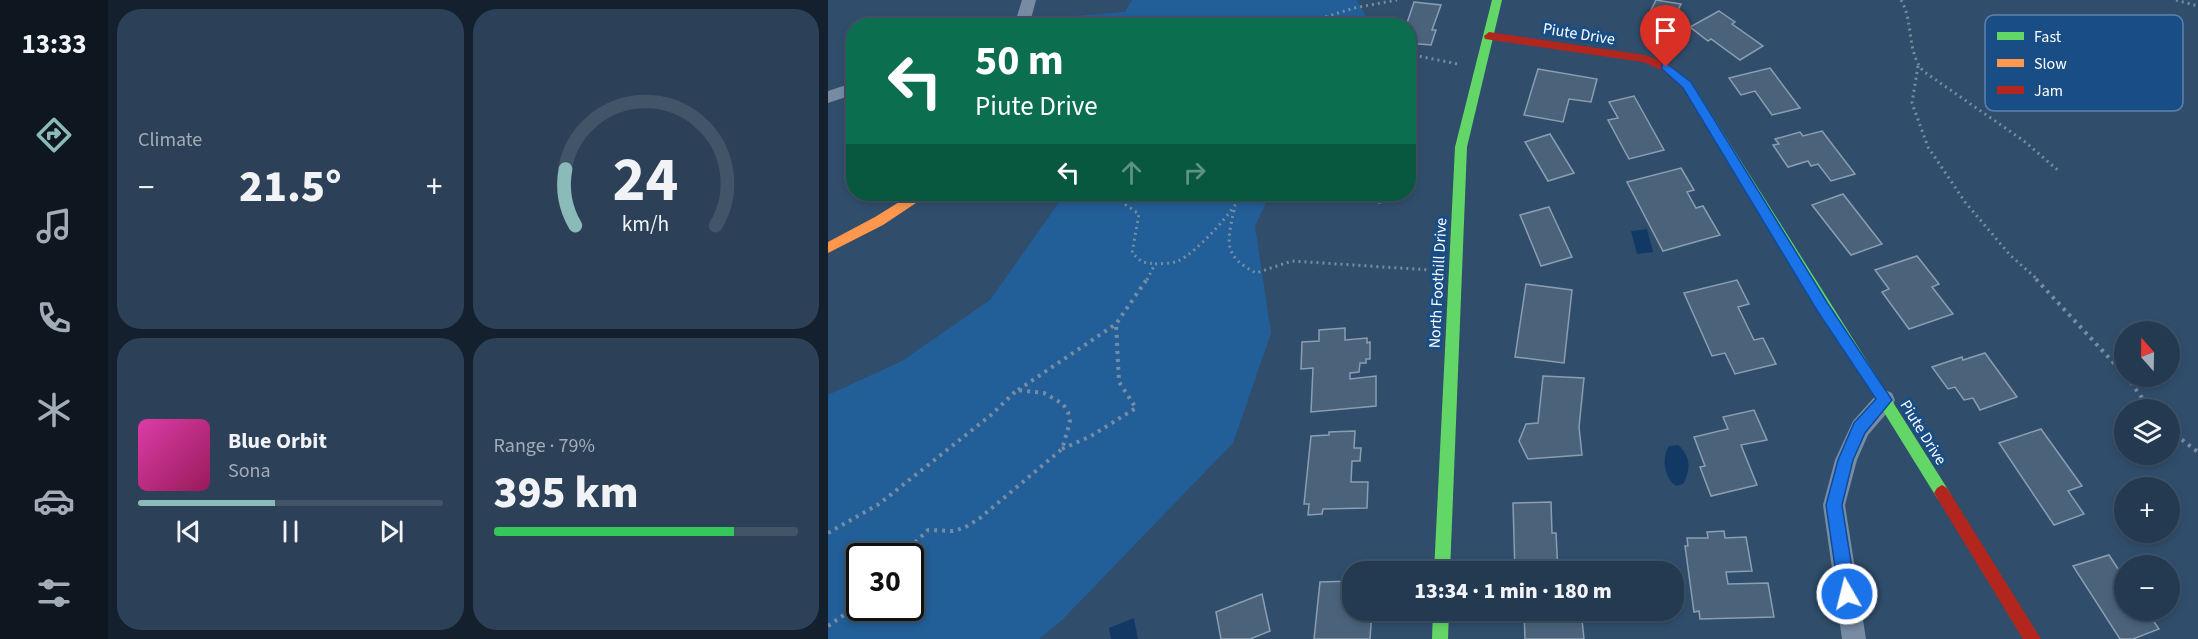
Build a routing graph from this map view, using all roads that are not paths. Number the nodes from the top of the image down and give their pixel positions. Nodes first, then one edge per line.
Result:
1 (1029, 0) edge
2 (1497, 0) edge
3 (1023, 18) edge
4 (1489, 36) junction
5 (910, 201) edge
6 (828, 249) edge
7 (1885, 400) junction
8 (1442, 561) edge
9 (1441, 621) edge
10 (1440, 639) edge
11 (1854, 639) edge
12 (2033, 639) edge

1 - 3 street
2 - 4 street, North Foothill Drive
4 - 7 street, Piute Drive
4 - 8 street, North Foothill Drive
5 - 6 street
7 - 11 street
7 - 12 street, Piute Drive
9 - 10 street

